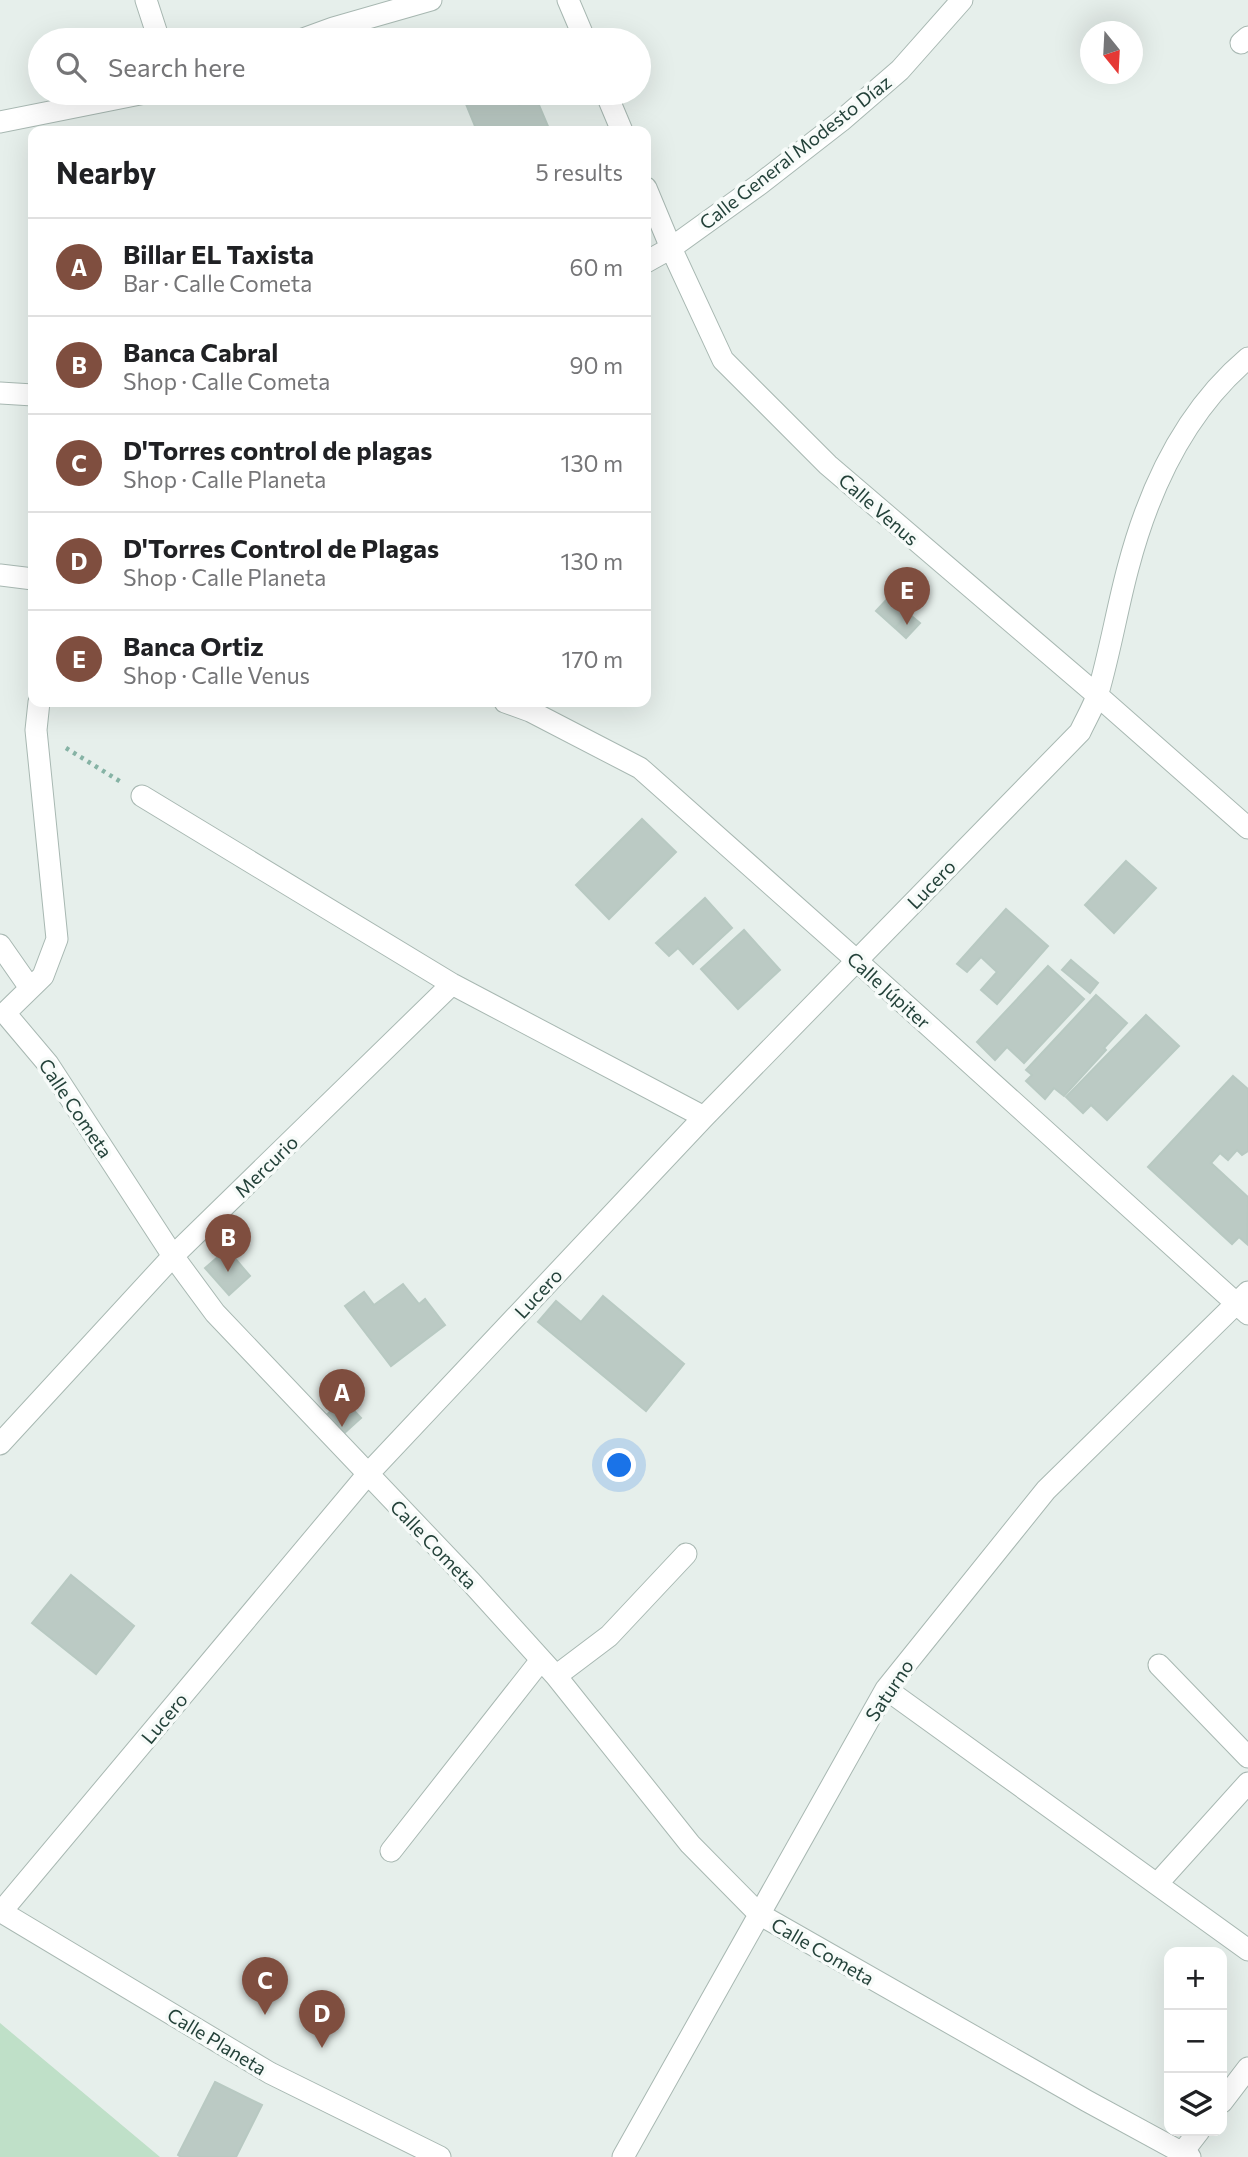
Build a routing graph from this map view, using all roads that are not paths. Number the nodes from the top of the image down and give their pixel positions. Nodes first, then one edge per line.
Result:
1 (146, 0) edge
2 (431, 0) edge
3 (568, 0) edge
4 (962, 0) edge
5 (155, 28) edge
6 (333, 28) edge
7 (579, 28) edge
8 (85, 105) edge
9 (611, 105) edge
10 (0, 122) edge
11 (620, 126) edge
12 (651, 200) edge
13 (671, 248) junction
14 (651, 259) edge
15 (1248, 358) edge
16 (0, 393) edge
17 (28, 395) edge
18 (0, 575) edge
19 (28, 578) edge
20 (1097, 695) junction
21 (38, 707) edge
22 (519, 707) edge
23 (142, 796) road end
24 (1248, 828) edge
25 (0, 945) edge
26 (856, 960) junction
27 (452, 985) junction
28 (30, 988) junction
29 (3, 1015) edge
30 (704, 1117) junction
31 (173, 1256) junction
32 (1244, 1303) edge
33 (0, 1444) edge
34 (367, 1475) junction
35 (686, 1554) dead end
36 (541, 1660) junction
37 (1159, 1665) dead end
38 (556, 1676) junction
39 (886, 1689) junction
40 (1248, 1757) edge
41 (1248, 1783) edge
42 (391, 1851) dead end
43 (1157, 1884) junction
44 (0, 1912) edge
45 (758, 1914) junction
46 (1248, 1950) edge
47 (1248, 2068) edge
48 (1227, 2095) edge
49 (1196, 2136) edge
50 (1186, 2155) edge
51 (440, 2157) edge
52 (623, 2157) edge

1 - 5 street
2 - 6 street
3 - 7 street
4 - 13 street, Calle General Modesto Díaz
8 - 10 street
9 - 11 street
12 - 13 street, Calle Venus
13 - 14 street, Calle General Modesto Díaz
13 - 20 street, Calle Venus
15 - 20 street, Lucero
16 - 17 street
18 - 19 street
20 - 24 street, Calle Venus
20 - 26 street, Lucero
21 - 28 street, Calle Cometa
22 - 26 street, Calle Júpiter
23 - 27 street
25 - 28 street
26 - 30 street, Lucero
26 - 32 street, Calle Júpiter
27 - 30 street
27 - 31 street, Mercurio
28 - 29 street, Calle Cometa
29 - 31 street, Calle Cometa
30 - 34 street, Lucero
31 - 33 street, Mercurio
31 - 34 street, Calle Cometa
32 - 39 street, Saturno
34 - 36 street, Calle Cometa
34 - 44 street, Lucero
35 - 38 street
36 - 38 street, Calle Cometa
36 - 42 street
37 - 40 street
38 - 45 street, Calle Cometa
39 - 43 street
39 - 45 street, Saturno
41 - 43 street
43 - 46 street
44 - 51 street, Calle Planeta
45 - 50 street, Calle Cometa
45 - 52 street, Saturno
47 - 48 street
49 - 50 street

